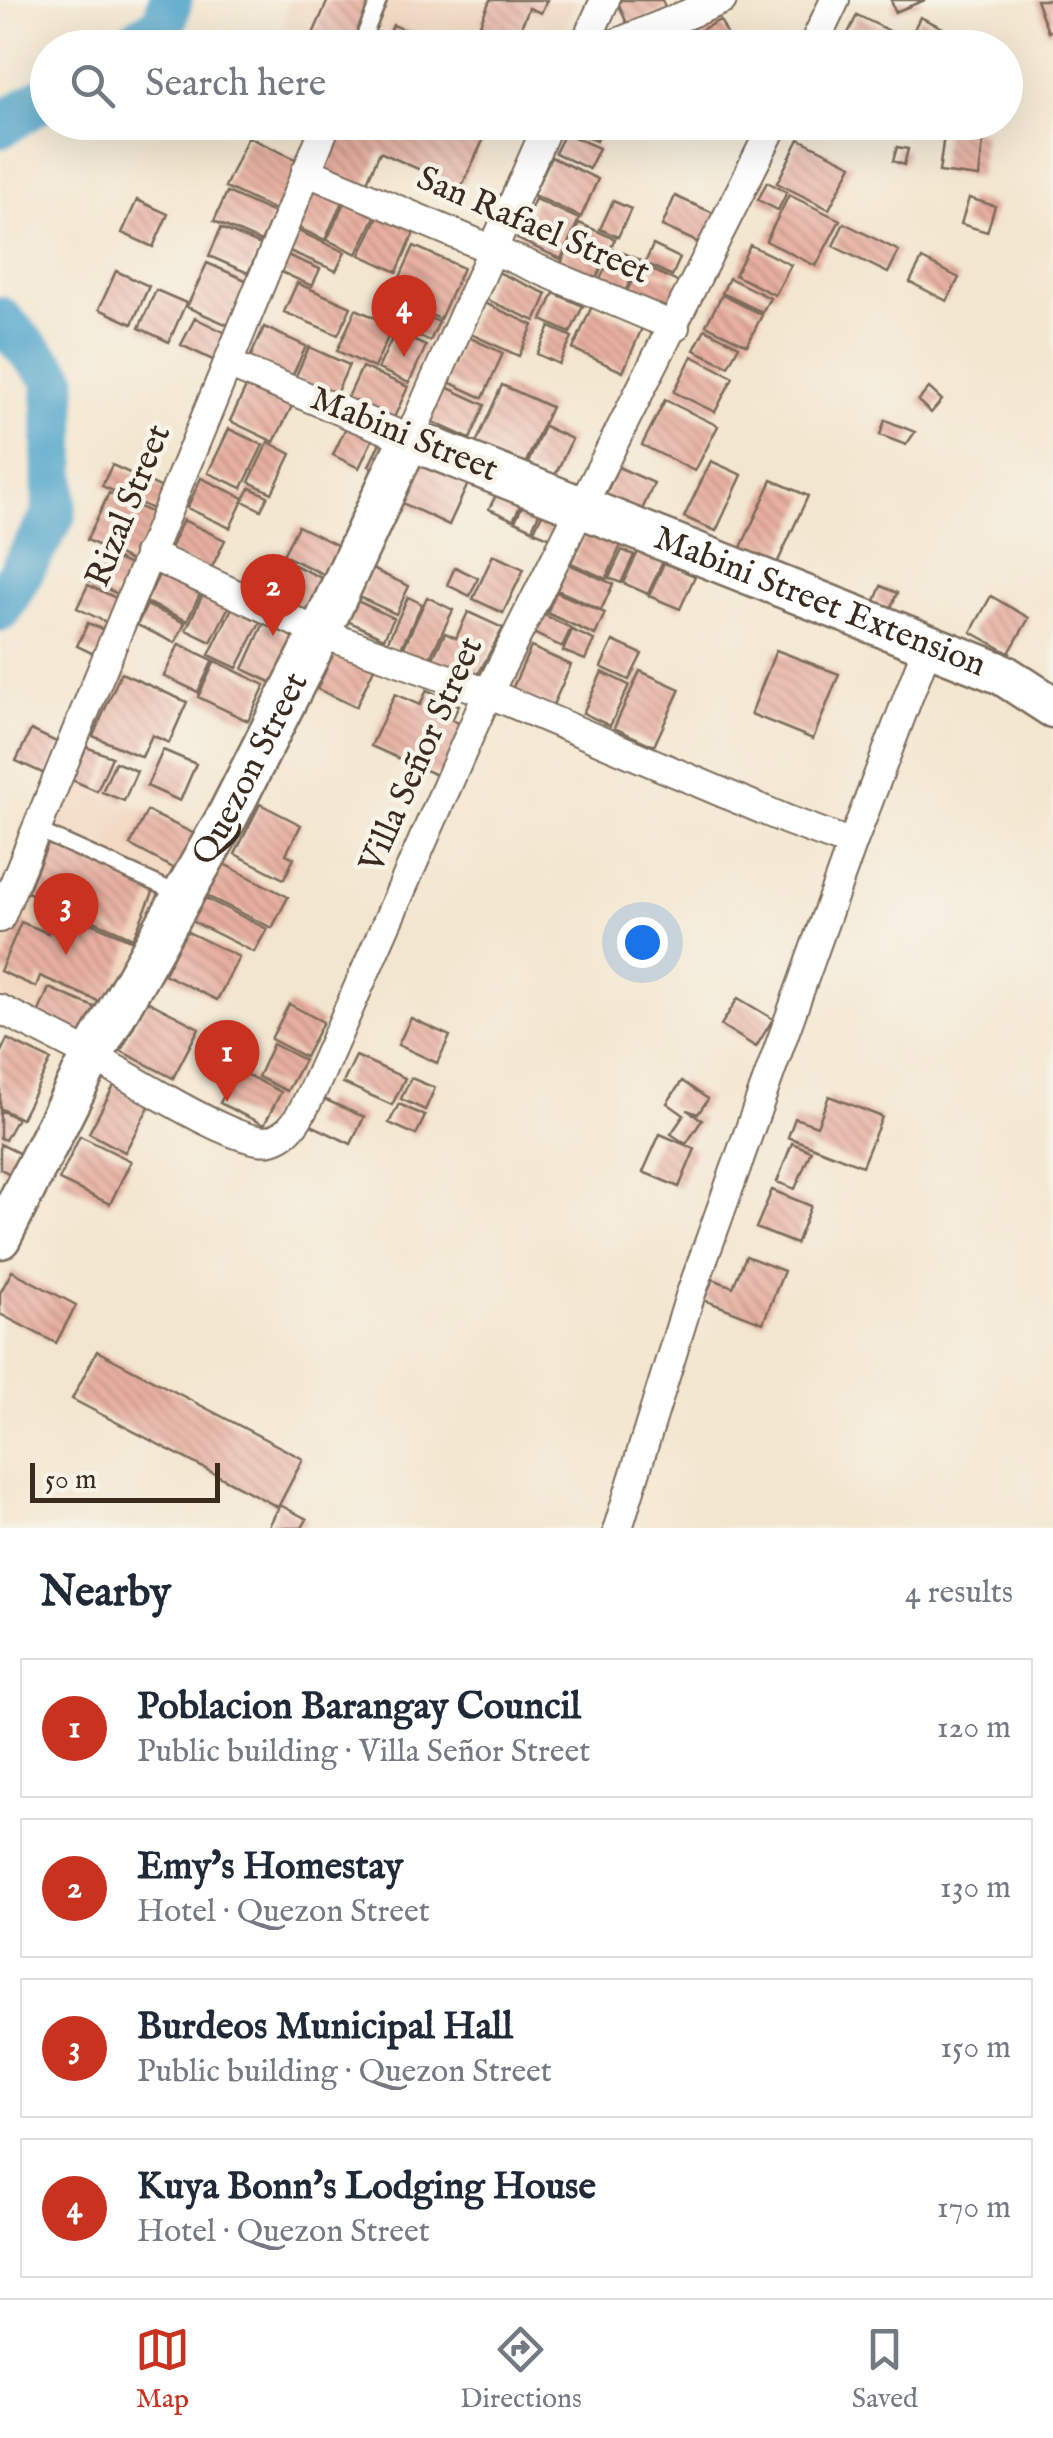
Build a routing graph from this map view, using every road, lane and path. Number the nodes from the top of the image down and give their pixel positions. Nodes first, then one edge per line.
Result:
1 (379, 0) edge
2 (605, 0) edge
3 (722, 0) edge
4 (835, 0) edge
5 (366, 30) edge
6 (591, 30) edge
7 (649, 30) edge
8 (821, 30) edge
9 (319, 140) edge
10 (542, 140) edge
11 (766, 140) edge
12 (306, 171) junction
13 (493, 250) junction
14 (675, 327) junction
15 (228, 364) junction
16 (409, 438) junction
17 (581, 506) junction
18 (148, 554) junction
19 (320, 633) junction
20 (928, 645) junction
21 (488, 693) junction
22 (1053, 707) edge
23 (37, 830) junction
24 (852, 844) junction
25 (182, 896) junction
26 (0, 918) edge
27 (0, 1009) edge
28 (92, 1056) junction
29 (0, 1238) edge
30 (618, 1528) edge

1 - 5 lane
2 - 6 street
3 - 7 street
4 - 8 street
9 - 12 street, Rizal Street
10 - 13 street, Quezon Street
11 - 14 street, Villa Señor Street
12 - 13 street, San Rafael Street
12 - 15 street, Rizal Street
13 - 14 street, San Rafael Street
13 - 16 street, Quezon Street
14 - 17 street, Villa Señor Street
15 - 16 street, Mabini Street
15 - 18 street, Rizal Street
16 - 17 main road, Mabini Street
16 - 19 main road, Quezon Street
17 - 20 main road, Mabini Street Extension
17 - 21 street, Villa Señor Street
18 - 19 street
18 - 23 street, Rizal Street
19 - 21 street
19 - 25 main road, Quezon Street
20 - 22 main road, Mabini Street Extension
20 - 24 street
21 - 24 street
21 - 28 street, Villa Señor Street
23 - 25 lane
23 - 26 street, Rizal Street
24 - 30 street
25 - 28 main road, Quezon Street
27 - 28 street, Villa Señor Street
28 - 29 main road, Quezon Street

